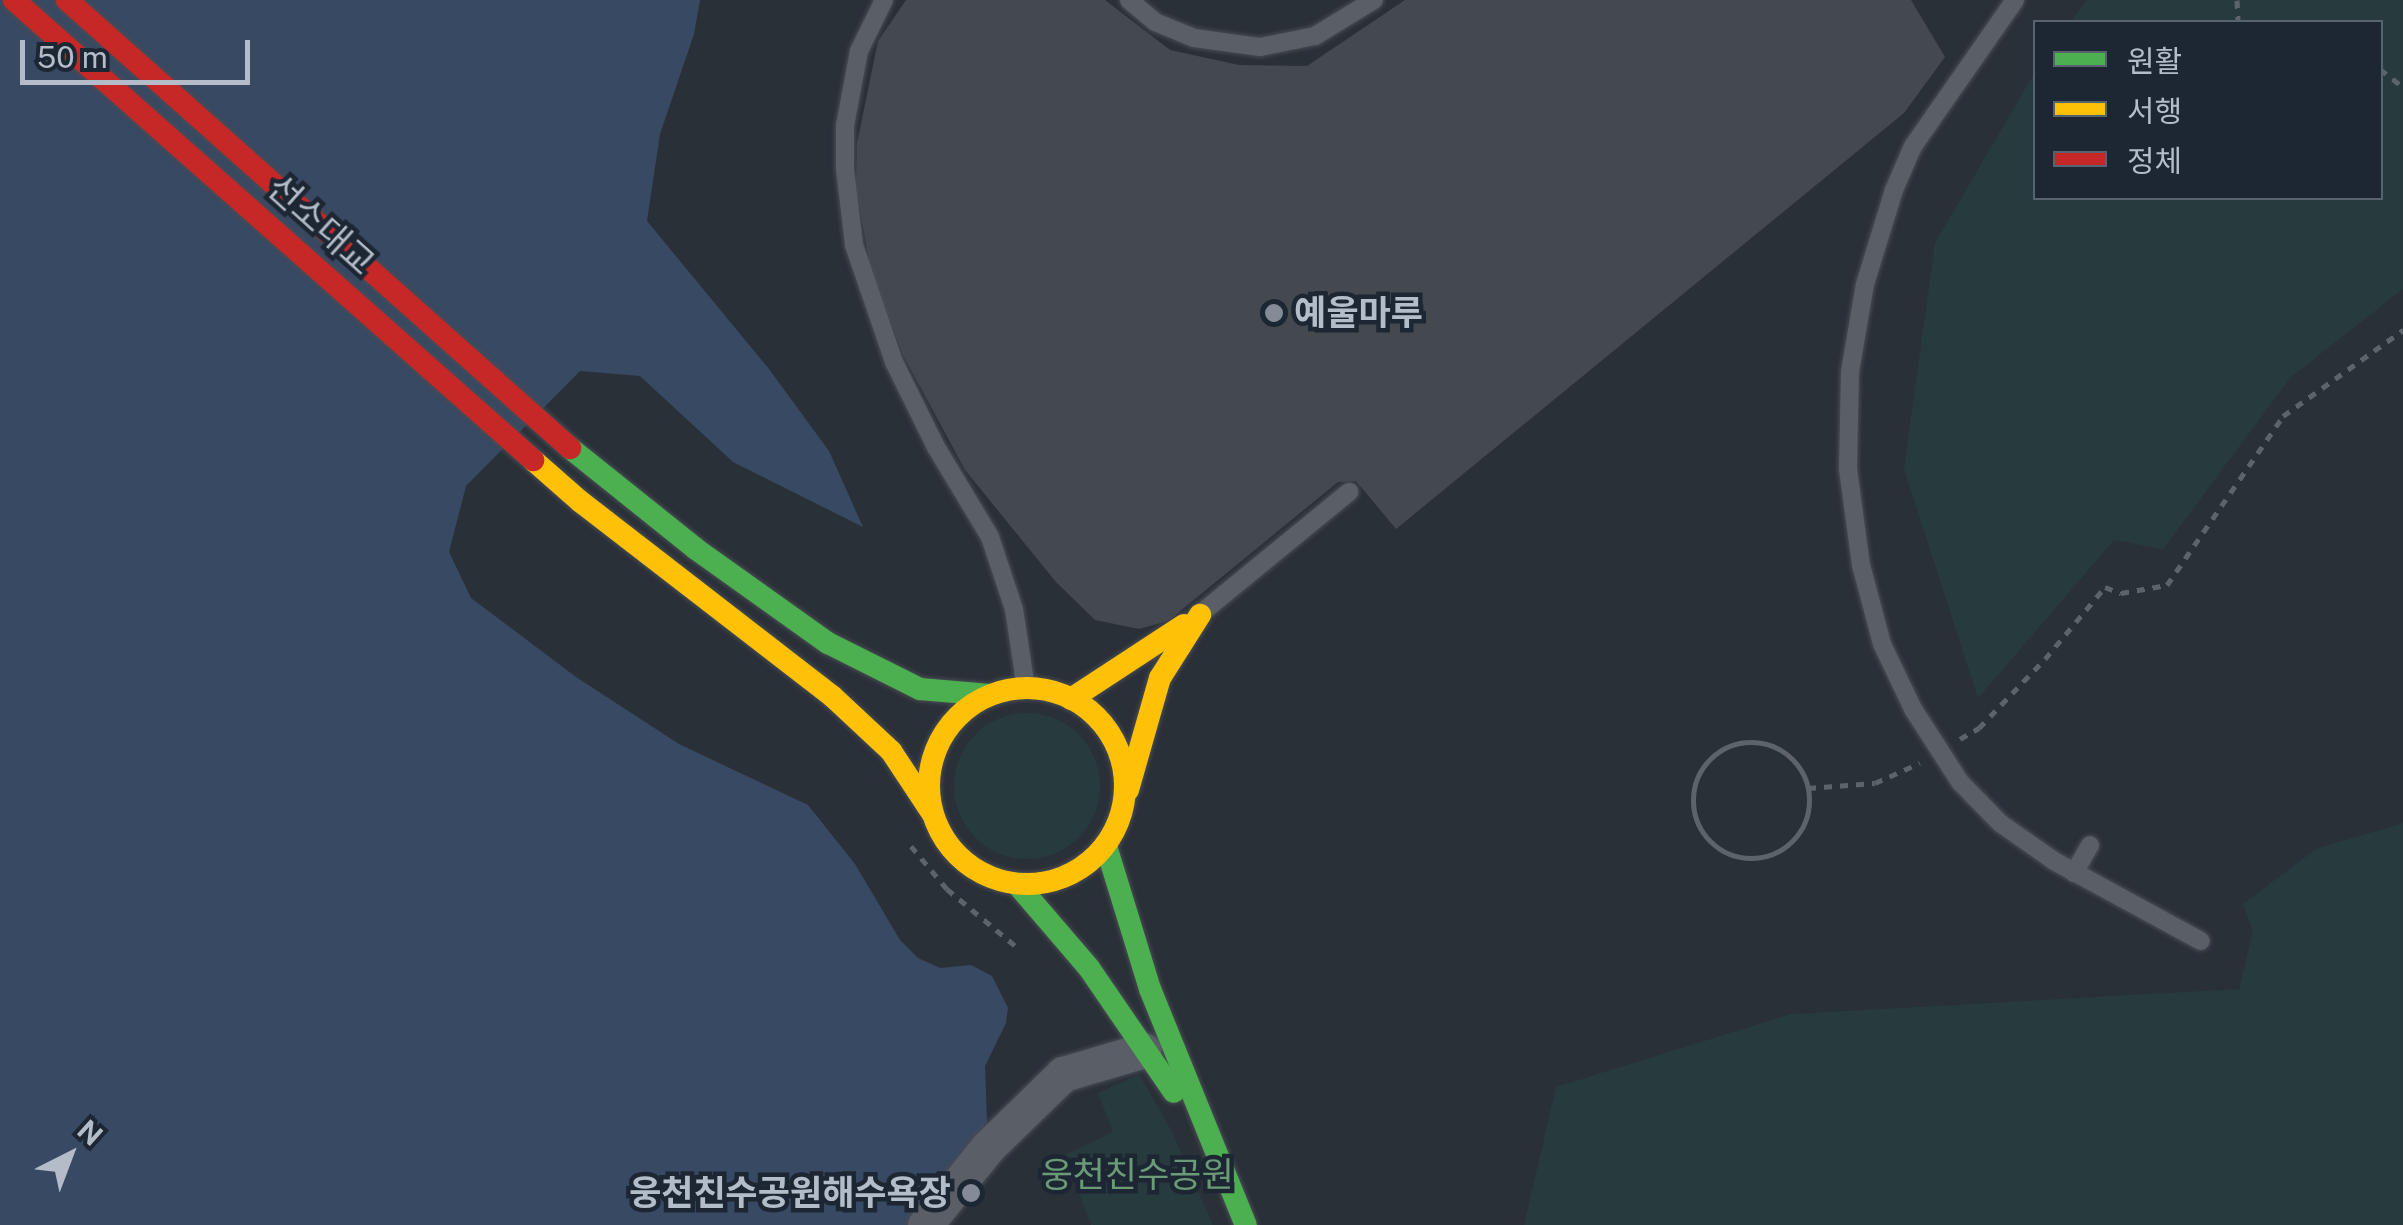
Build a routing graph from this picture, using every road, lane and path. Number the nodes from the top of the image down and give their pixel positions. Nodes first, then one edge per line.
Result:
1 (14, 0) edge
2 (67, 0) edge
3 (884, 0) edge
4 (1129, 0) edge
5 (1374, 0) edge
6 (2015, 0) edge
7 (2383, 70) edge
8 (2403, 87) edge
9 (2403, 330) edge
10 (1350, 492) dead end
11 (1200, 615) junction
12 (1026, 688) junction
13 (990, 695) junction
14 (1071, 699) junction
15 (1938, 752) junction
16 (1808, 788) junction
17 (1124, 802) junction
18 (932, 813) junction
19 (909, 842) dead end
20 (2090, 845) dead end
21 (1106, 846) junction
22 (2074, 873) junction
23 (1018, 884) junction
24 (2201, 941) dead end
25 (1019, 949) dead end
26 (1144, 1050) junction
27 (1220, 1161) junction
28 (925, 1225) edge
29 (1246, 1225) edge

1 - 18 street, 선소대교
2 - 13 street, 선소대교
3 - 12 lane
4 - 5 lane
6 - 15 lane
7 - 8 path
9 - 15 path
10 - 11 lane
11 - 14 street
11 - 17 street
12 - 13 street
12 - 14 street
13 - 18 street
14 - 17 street
15 - 16 path
15 - 22 lane
16 - 16 path
17 - 21 street
18 - 23 street
19 - 25 path
20 - 22 lane
21 - 23 street
21 - 27 street
22 - 24 lane
23 - 26 street
26 - 27 street
26 - 28 street
27 - 29 street

